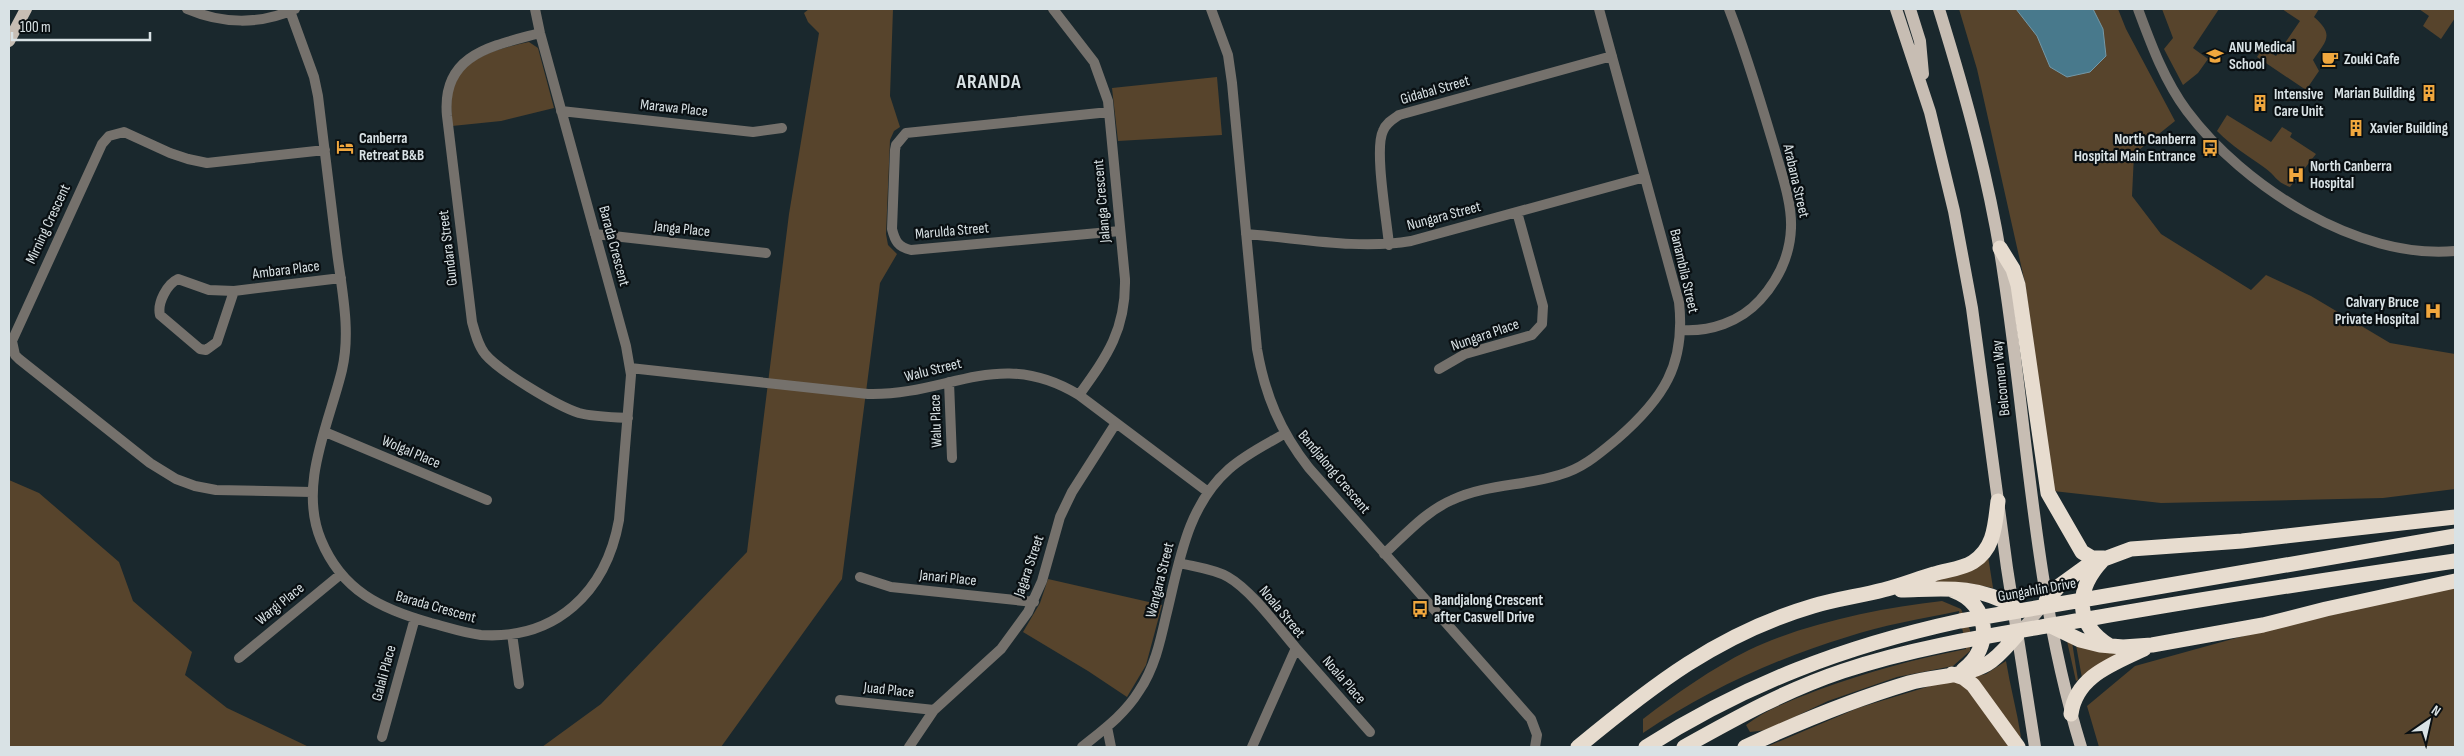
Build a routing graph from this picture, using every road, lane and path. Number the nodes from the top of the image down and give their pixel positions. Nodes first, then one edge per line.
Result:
1 (26, 9) edge
2 (187, 9) edge
3 (535, 9) edge
4 (1053, 9) edge
5 (1211, 9) edge
6 (1599, 9) edge
7 (1730, 9) edge
8 (1896, 9) edge
9 (1910, 9) edge
10 (1939, 9) edge
11 (2138, 9) edge
12 (293, 10) edge
13 (540, 33) junction
14 (9, 41) edge
15 (1612, 56) junction
16 (1925, 94) junction
17 (561, 111) junction
18 (1109, 112) junction
19 (782, 128) dead end
20 (325, 150) junction
21 (1645, 177) junction
22 (1517, 212) junction
23 (1120, 231) junction
24 (595, 234) junction
25 (1246, 234) junction
26 (1389, 245) junction
27 (2000, 248) junction
28 (2455, 251) edge
29 (766, 253) dead end
30 (341, 278) junction
31 (234, 291) junction
32 (1681, 330) junction
33 (630, 368) junction
34 (1439, 369) dead end
35 (949, 382) junction
36 (1079, 395) junction
37 (628, 418) junction
38 (1116, 423) junction
39 (325, 432) junction
40 (1284, 434) junction
41 (952, 458) dead end
42 (312, 492) junction
43 (1208, 492) junction
44 (487, 500) dead end
45 (1998, 501) junction
46 (2455, 517) edge
47 (2455, 536) edge
48 (1384, 554) junction
49 (2104, 558) junction
50 (2455, 561) edge
51 (1179, 563) junction
52 (341, 574) junction
53 (860, 577) dead end
54 (2455, 581) edge
55 (1938, 589) junction
56 (1885, 590) junction
57 (2046, 601) junction
58 (1034, 602) junction
59 (2013, 606) junction
60 (2034, 616) junction
61 (415, 618) junction
62 (2051, 626) junction
63 (512, 634) junction
64 (2017, 635) junction
65 (2152, 646) junction
66 (2112, 647) junction
67 (1296, 648) junction
68 (239, 658) dead end
69 (1955, 674) junction
70 (519, 684) dead end
71 (1654, 686) junction
72 (840, 700) dead end
73 (1709, 709) junction
74 (934, 710) junction
75 (2071, 714) junction
76 (1107, 727) junction
77 (1370, 732) dead end
78 (382, 737) dead end
79 (910, 747) edge
80 (1082, 747) edge
81 (1111, 747) edge
82 (1252, 747) edge
83 (1535, 747) edge
84 (1578, 747) edge
85 (1588, 747) edge
86 (1633, 747) edge
87 (1646, 747) edge
88 (1684, 747) edge
89 (1745, 747) edge
90 (2018, 747) edge
91 (2035, 747) edge
92 (2081, 747) edge

1 - 14 main road
2 - 12 street
3 - 13 street, Barada Crescent
4 - 18 street, Jalanga Crescent
5 - 25 street, Bandjalong Crescent
6 - 15 street, Banambila Street
7 - 32 street, Arabana Street
8 - 16 main road, Belconnen Way
9 - 16 main road
10 - 27 main road, Belconnen Way
11 - 28 street
12 - 20 street, Barada Crescent
13 - 17 street, Barada Crescent
13 - 37 street, Gundara Street
15 - 21 street, Banambila Street
15 - 26 street, Gidabal Street
16 - 45 main road, Belconnen Way
17 - 19 street, Marawa Place
17 - 24 street, Barada Crescent
18 - 23 street, Jalanga Crescent
18 - 23 street, Marulda Street
20 - 30 street, Barada Crescent
20 - 42 street, Mirning Crescent
21 - 22 street, Nungara Street
21 - 32 street, Banambila Street
22 - 26 street, Nungara Street
22 - 34 street, Nungara Place
23 - 36 street, Jalanga Crescent
24 - 29 street, Janga Place
24 - 33 street, Barada Crescent
25 - 26 street, Nungara Street
25 - 40 street, Bandjalong Crescent
27 - 49 highway
27 - 57 main road, Belconnen Way
30 - 31 street, Ambara Place
30 - 39 street, Barada Crescent
31 - 31 street, Ambara Place
32 - 48 street, Banambila Street
33 - 35 street, Walu Street
33 - 37 street, Barada Crescent
35 - 36 street, Walu Street
35 - 41 street, Walu Place
36 - 38 street, Walu Street
37 - 63 street, Barada Crescent
38 - 43 street, Walu Street
38 - 58 street, Jagara Street
39 - 42 street, Barada Crescent
39 - 44 street, Wolgal Place
40 - 43 street, Wangara Street
40 - 48 street, Bandjalong Crescent
42 - 52 street, Barada Crescent
43 - 51 street, Wangara Street
45 - 56 highway
45 - 59 main road, Belconnen Way
46 - 49 highway
47 - 73 highway, Gungahlin Drive
48 - 83 street, Bandjalong Crescent
49 - 57 highway
49 - 66 highway
50 - 88 highway
51 - 67 street, Noala Street
51 - 76 street, Wangara Street
52 - 61 street, Barada Crescent
52 - 68 street, Wargi Place
53 - 58 street, Janari Place
54 - 65 highway
55 - 56 highway
55 - 59 highway
55 - 69 highway
56 - 71 highway
57 - 60 main road
57 - 62 main road, Belconnen Way
58 - 74 street, Jagara Street
59 - 60 main road
59 - 64 main road, Belconnen Way
60 - 62 main road
60 - 64 main road
61 - 63 street, Barada Crescent
61 - 78 street, Galali Place
62 - 66 highway
62 - 75 main road, Belconnen Way
63 - 70 street
64 - 69 highway
64 - 91 main road, Belconnen Way
65 - 66 highway
65 - 75 highway
67 - 77 street, Noala Place
67 - 82 street, Noala Street
69 - 89 highway
69 - 90 highway
71 - 84 highway
71 - 85 street
72 - 74 street, Juad Place
73 - 86 highway
73 - 87 highway, Gungahlin Drive
74 - 79 street, Jagara Street
75 - 92 main road, Belconnen Way
76 - 80 street, Wangara Street
76 - 81 street

